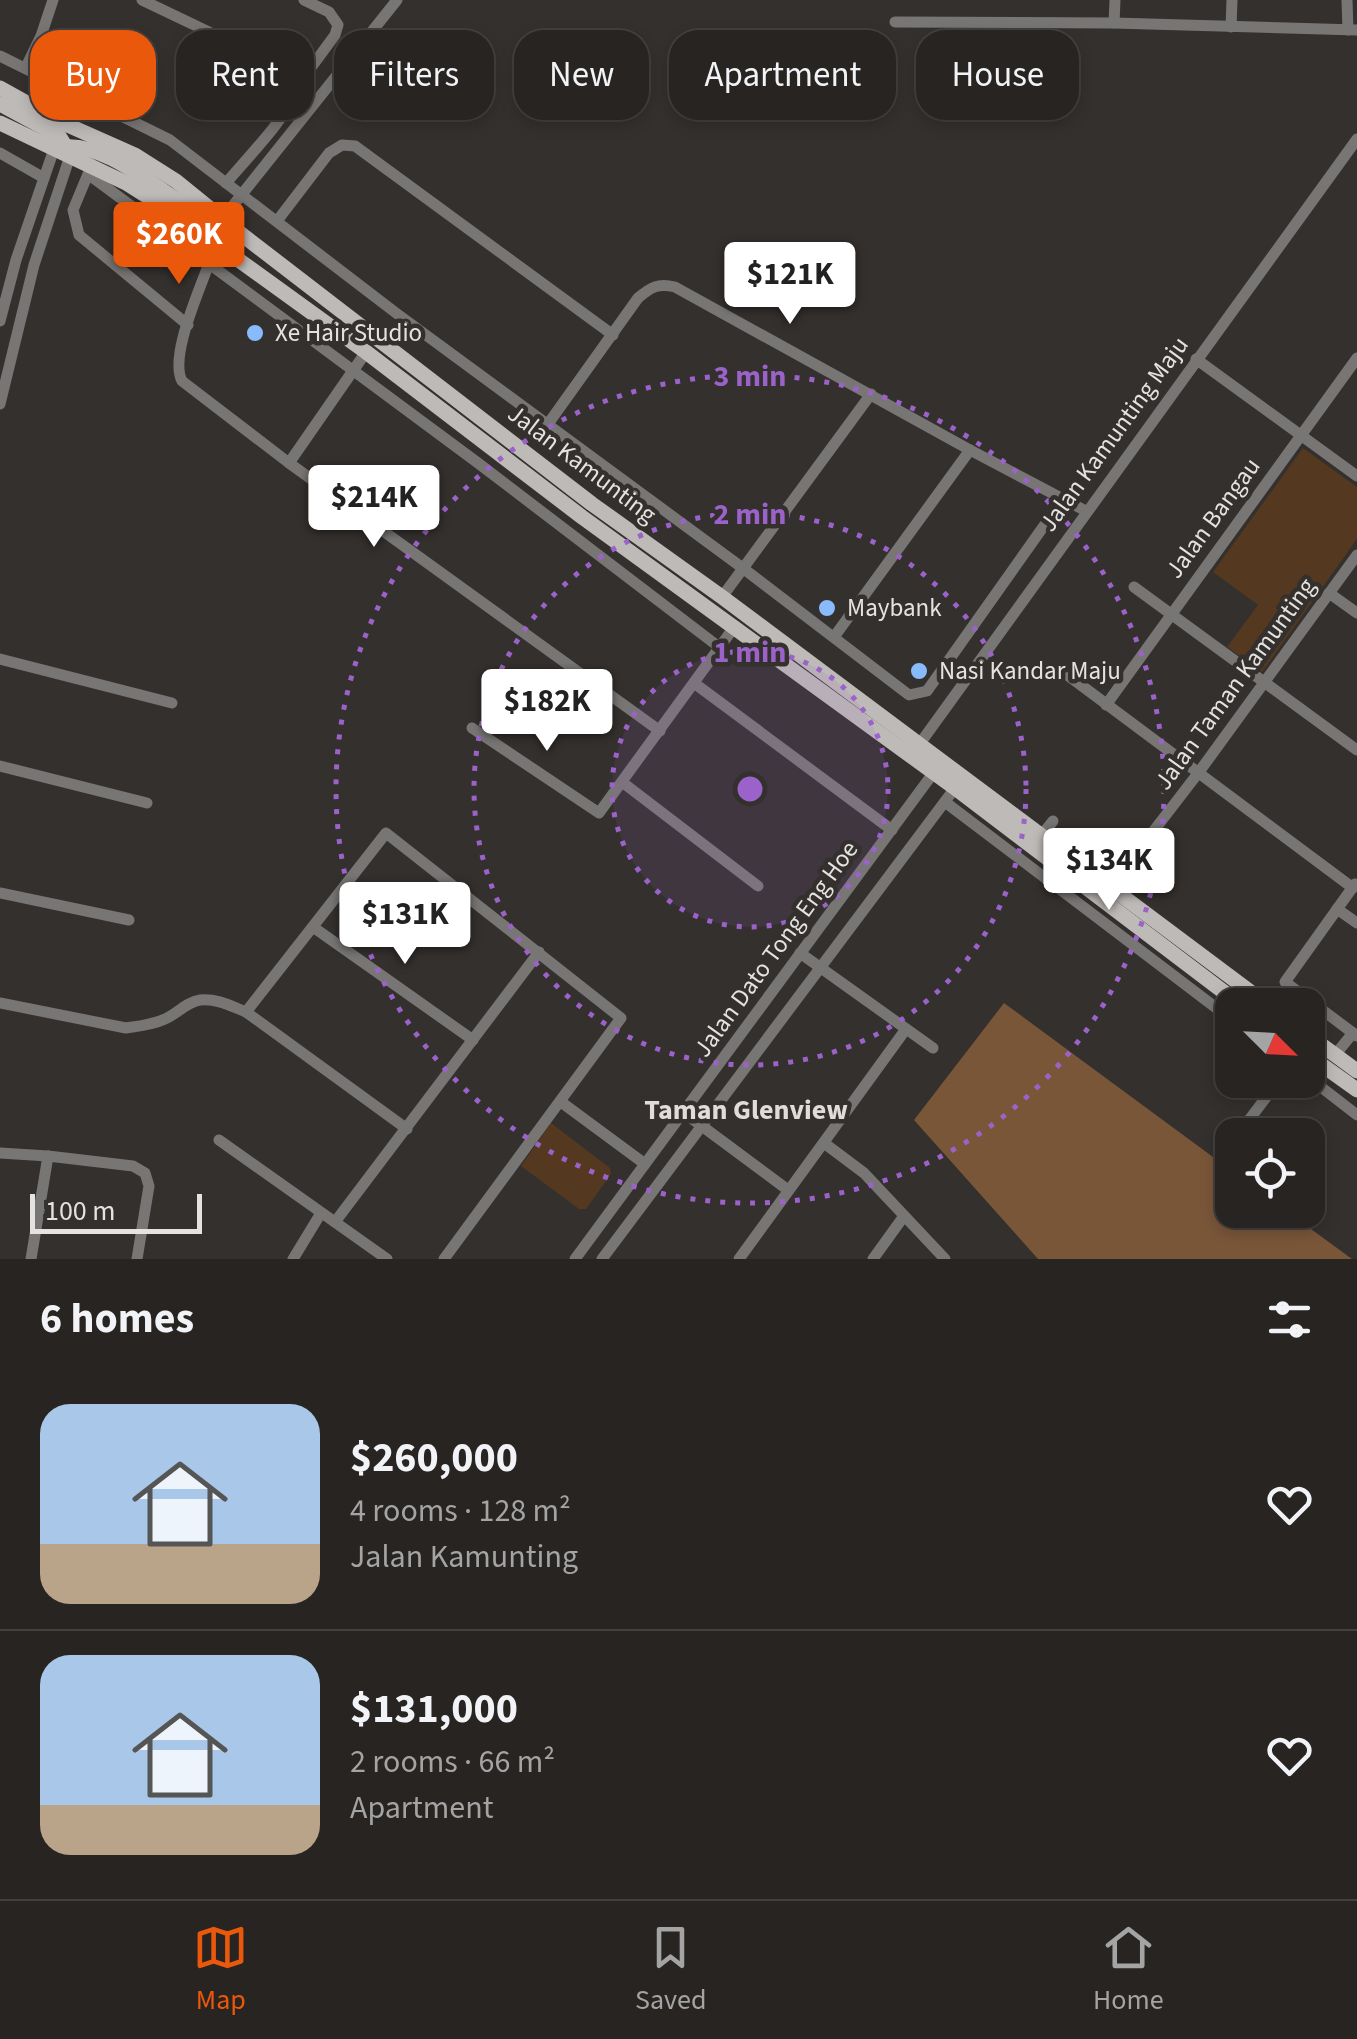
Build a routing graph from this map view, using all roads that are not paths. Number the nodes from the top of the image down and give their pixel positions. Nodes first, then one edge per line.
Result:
1 (53, 0) edge
2 (142, 0) edge
3 (304, 0) edge
4 (1115, 0) edge
5 (1232, 0) edge
6 (1346, 0) edge
7 (393, 1) edge
8 (895, 22) dead end
9 (1114, 23) junction
10 (1231, 27) junction
11 (205, 30) edge
12 (1352, 30) edge
13 (0, 56) edge
14 (314, 63) edge
15 (26, 67) junction
16 (314, 76) edge
17 (0, 88) edge
18 (325, 89) junction
19 (0, 104) edge
20 (278, 120) edge
21 (0, 122) edge
22 (1357, 138) edge
23 (63, 151) junction
24 (0, 153) edge
25 (44, 178) junction
26 (226, 183) junction
27 (241, 194) junction
28 (223, 218) junction
29 (277, 221) junction
30 (244, 237) junction
31 (208, 263) junction
32 (0, 321) edge
33 (188, 325) junction
34 (613, 335) junction
35 (366, 352) junction
36 (1357, 358) edge
37 (1196, 359) junction
38 (353, 370) junction
39 (871, 394) junction
40 (0, 404) edge
41 (548, 424) junction
42 (1299, 436) junction
43 (970, 450) junction
44 (289, 463) junction
45 (1357, 476) edge
46 (1063, 499) junction
47 (1086, 510) junction
48 (1357, 555) edge
49 (744, 569) junction
50 (1134, 586) dead end
51 (1329, 592) junction
52 (722, 597) junction
53 (1357, 614) edge
54 (1172, 615) junction
55 (735, 626) junction
56 (834, 637) junction
57 (719, 648) junction
58 (0, 659) edge
59 (1062, 671) dead end
60 (694, 683) junction
61 (1264, 684) junction
62 (172, 703) dead end
63 (1106, 705) junction
64 (472, 728) dead end
65 (660, 731) junction
66 (1357, 750) edge
67 (914, 751) junction
68 (0, 766) edge
69 (938, 767) junction
70 (1199, 772) junction
71 (622, 782) junction
72 (959, 783) junction
73 (945, 802) junction
74 (147, 803) dead end
75 (892, 830) junction
76 (1355, 885) edge
77 (758, 886) dead end
78 (1116, 889) junction
79 (0, 893) edge
80 (1337, 909) junction
81 (128, 920) dead end
82 (1357, 923) edge
83 (313, 928) junction
84 (539, 952) junction
85 (800, 953) junction
86 (821, 968) junction
87 (1218, 988) edge
88 (1246, 988) edge
89 (0, 1004) edge
90 (1215, 1007) edge
91 (246, 1012) junction
92 (906, 1029) junction
93 (1355, 1034) edge
94 (473, 1040) junction
95 (1325, 1047) edge
96 (933, 1048) dead end
97 (1335, 1054) junction
98 (1325, 1066) edge
99 (1357, 1071) edge
100 (1325, 1090) edge
101 (1357, 1090) edge
102 (1266, 1098) edge
103 (561, 1102) junction
104 (683, 1112) junction
105 (1357, 1114) edge
106 (1251, 1118) edge
107 (701, 1127) junction
108 (406, 1129) junction
109 (219, 1140) dead end
110 (824, 1143) junction
111 (0, 1153) edge
112 (48, 1156) junction
113 (645, 1164) junction
114 (788, 1190) junction
115 (321, 1213) junction
116 (904, 1216) junction
117 (335, 1222) junction
118 (31, 1259) edge
119 (137, 1259) edge
120 (294, 1259) edge
121 (387, 1259) edge
122 (444, 1259) edge
123 (574, 1259) edge
124 (602, 1259) edge
125 (739, 1259) edge
126 (873, 1259) edge
127 (945, 1259) edge

1 - 15 street
2 - 11 street
3 - 14 street
4 - 9 street
5 - 10 street
6 - 12 street
7 - 18 street
8 - 9 street
9 - 10 street
10 - 12 street
13 - 15 street
15 - 26 street
16 - 18 street
17 - 28 main road, Jalan Kamunting
18 - 27 street
19 - 23 main road
20 - 26 street
21 - 23 main road, Jalan Kamunting
22 - 37 street, Jalan Kamunting Maju
23 - 25 street
23 - 30 main road
23 - 35 main road, Jalan Kamunting
23 - 40 street
24 - 25 street
25 - 32 street
26 - 27 street
27 - 28 street
27 - 29 street
28 - 30 main road, Jalan Kamunting
29 - 34 street
29 - 41 street
30 - 52 main road, Jalan Kamunting
31 - 33 street
31 - 33 street
31 - 38 street
33 - 44 street
34 - 39 street
34 - 41 street
35 - 38 street
35 - 55 main road, Jalan Kamunting
36 - 42 street, Jalan Bangau
37 - 42 street
37 - 47 street, Jalan Kamunting Maju
38 - 44 street
38 - 57 street
39 - 43 street
39 - 49 street
41 - 49 street
42 - 45 street
42 - 54 street, Jalan Bangau
43 - 46 street
43 - 56 street
44 - 65 street
46 - 47 street
46 - 56 street
47 - 67 street, Jalan Kamunting Maju
48 - 51 street, Jalan Taman Kamunting
49 - 52 street
49 - 56 street
50 - 54 street
51 - 53 street
51 - 61 street, Jalan Taman Kamunting
52 - 67 main road, Jalan Kamunting
54 - 61 street
54 - 63 street, Jalan Bangau
55 - 57 street
55 - 67 main road, Jalan Kamunting
57 - 60 street
58 - 62 street
59 - 63 street
60 - 65 street
60 - 75 street
61 - 66 street
61 - 70 street, Jalan Taman Kamunting
63 - 70 street
64 - 71 street
65 - 71 street
67 - 69 main road, Jalan Kamunting
68 - 74 street
69 - 72 main road, Jalan Kamunting
69 - 75 street, Jalan Dato Tong Eng Hoe
70 - 76 street
70 - 78 street, Jalan Taman Kamunting
71 - 77 street
72 - 73 street
72 - 78 main road, Jalan Kamunting
72 - 87 main road, Jalan Kamunting
73 - 86 street
73 - 90 street
75 - 85 street, Jalan Dato Tong Eng Hoe
76 - 80 street
78 - 88 main road, Jalan Kamunting
79 - 81 street
80 - 82 street
80 - 93 street
83 - 84 street
83 - 91 street
83 - 94 street
84 - 94 street
84 - 103 street
85 - 86 street
85 - 104 street, Jalan Dato Tong Eng Hoe
86 - 92 street
86 - 107 street
89 - 91 street
91 - 108 street
92 - 96 street
92 - 110 street
93 - 97 street
94 - 108 street
95 - 97 main road
97 - 99 main road
98 - 101 main road
100 - 105 street
102 - 106 street
103 - 113 street
103 - 122 street
104 - 107 street
104 - 113 street, Jalan Dato Tong Eng Hoe
107 - 114 street
107 - 124 street
108 - 117 street
109 - 115 street
110 - 114 street
110 - 116 street
111 - 112 street
112 - 118 street
112 - 119 street
113 - 123 street, Jalan Dato Tong Eng Hoe
114 - 125 street
115 - 117 street
115 - 120 street
116 - 126 street
116 - 127 street
117 - 121 street

